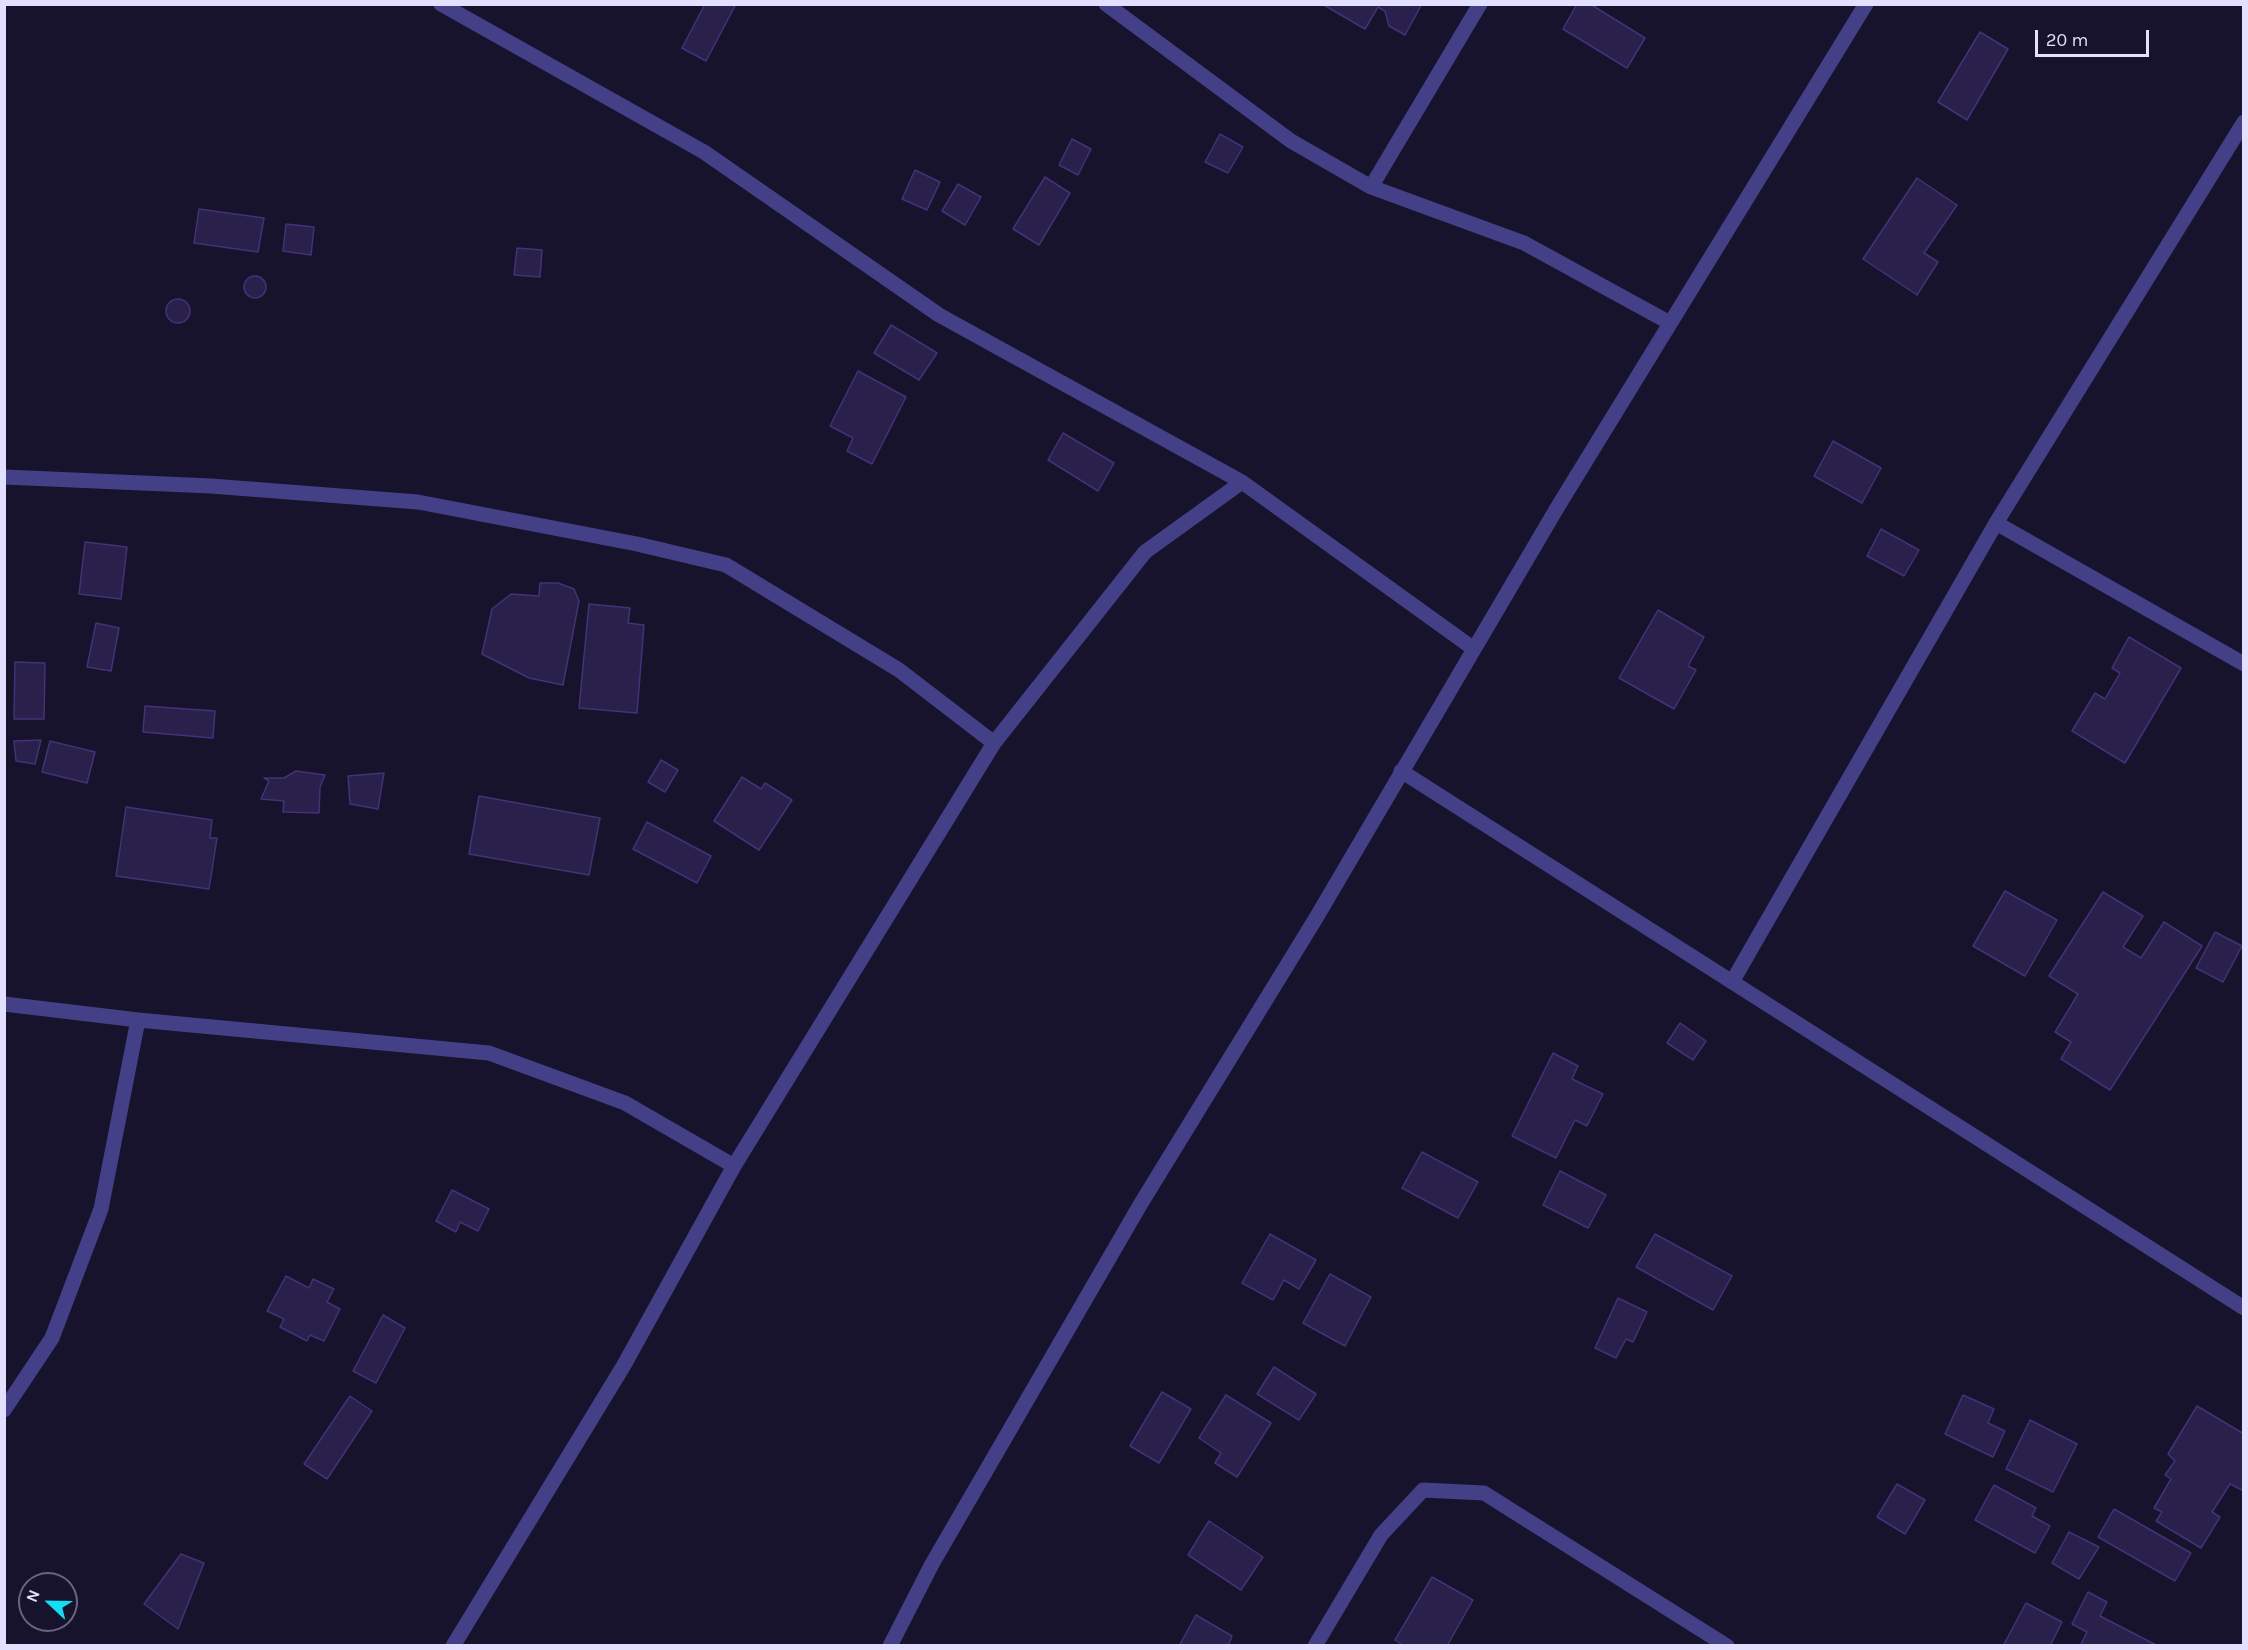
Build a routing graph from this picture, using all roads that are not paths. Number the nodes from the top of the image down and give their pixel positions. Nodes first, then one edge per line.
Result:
1 (441, 4) edge
2 (1106, 4) edge
3 (1480, 4) edge
4 (1866, 4) edge
5 (2244, 122) edge
6 (1371, 187) junction
7 (1670, 323) junction
8 (4, 477) edge
9 (1242, 482) junction
10 (1996, 523) junction
11 (1474, 649) junction
12 (2244, 664) edge
13 (994, 742) junction
14 (1401, 771) junction
15 (1732, 982) junction
16 (4, 1004) edge
17 (138, 1020) junction
18 (734, 1166) junction
19 (2244, 1308) edge
20 (4, 1410) edge
21 (453, 1646) edge
22 (890, 1646) edge
23 (1316, 1646) edge
24 (1727, 1646) edge

1 - 9 street
2 - 6 street
3 - 6 street
4 - 7 street
5 - 10 street
6 - 7 street
7 - 11 street
8 - 13 street
9 - 11 street
9 - 13 street
10 - 12 street
10 - 15 street
11 - 14 street
13 - 18 street
14 - 15 street
14 - 22 street
15 - 19 street
16 - 17 street
17 - 18 street
17 - 20 street
18 - 21 street
23 - 24 street

